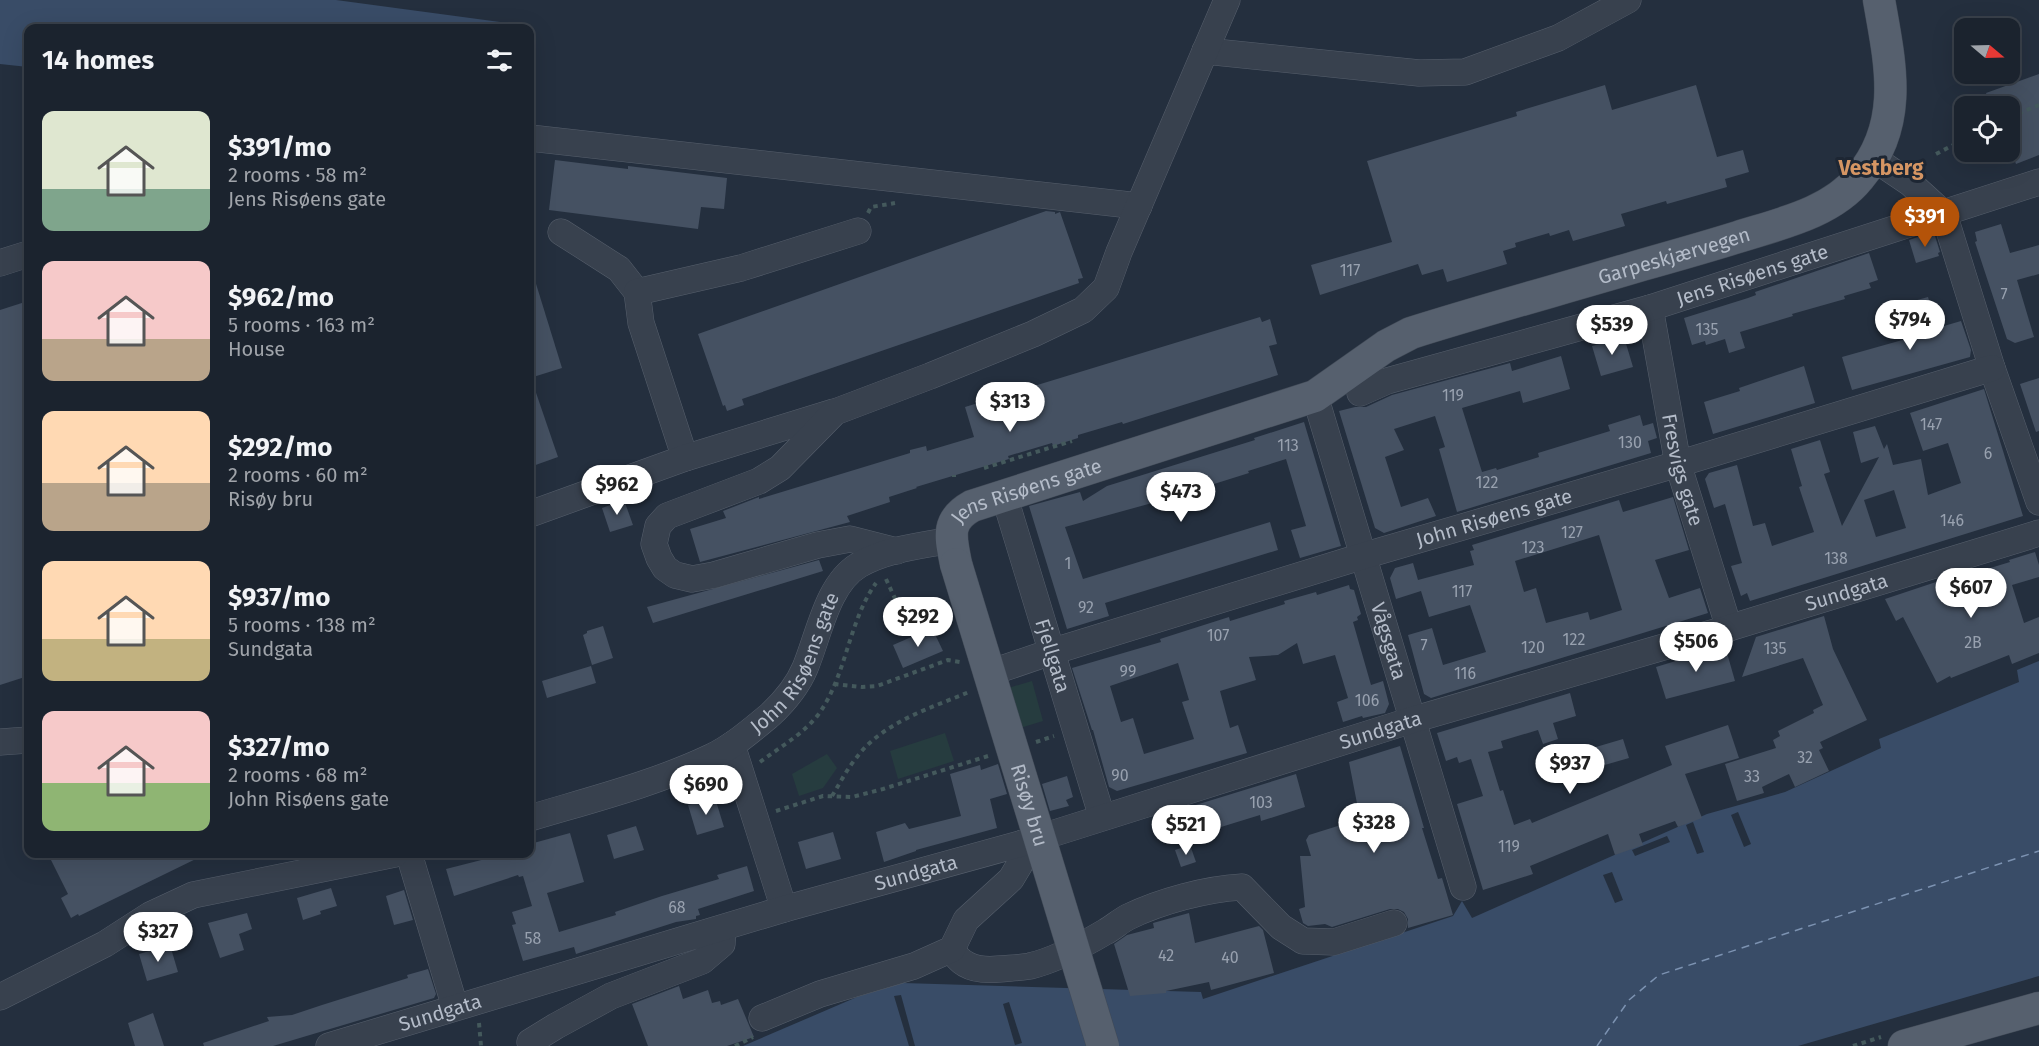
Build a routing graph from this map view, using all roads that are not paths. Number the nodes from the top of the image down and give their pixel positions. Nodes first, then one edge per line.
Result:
1 (1227, 0) edge
2 (1628, 0) edge
3 (1879, 0) edge
4 (1205, 51) junction
5 (534, 138) edge
6 (1873, 158) junction
7 (2039, 182) edge
8 (1139, 206) junction
9 (1944, 214) junction
10 (858, 231) road end
11 (561, 232) dead end
12 (24, 255) edge
13 (0, 263) edge
14 (637, 292) junction
15 (1650, 308) junction
16 (1992, 368) junction
17 (1360, 393) dead end
18 (1315, 396) junction
19 (835, 412) junction
20 (685, 458) junction
21 (1678, 464) junction
22 (1004, 495) junction
23 (2039, 502) edge
24 (534, 513) edge
25 (2039, 533) edge
26 (897, 551) junction
27 (953, 552) junction
28 (1363, 556) junction
29 (1729, 628) junction
30 (1051, 652) junction
31 (998, 670) road end
32 (1412, 720) junction
33 (24, 740) edge
34 (0, 742) edge
35 (732, 745) junction
36 (1102, 817) junction
37 (534, 818) edge
38 (1023, 843) junction
39 (375, 858) edge
40 (410, 858) edge
41 (1463, 887) dead end
42 (784, 909) junction
43 (1395, 923) dead end
44 (723, 929) junction
45 (952, 949) junction
46 (0, 997) edge
47 (455, 1007) junction
48 (2039, 1008) edge
49 (762, 1018) dead end
50 (530, 1042) dead end
51 (329, 1046) edge
52 (1103, 1046) edge
53 (1904, 1046) edge

1 - 4 street
2 - 4 street
3 - 6 main road, Garpeskjærvegen
4 - 8 street
5 - 8 street
6 - 9 street
6 - 18 main road, Garpeskjærvegen
7 - 9 street, Jens Risøens gate
8 - 19 street
9 - 15 street, Jens Risøens gate
9 - 16 street
10 - 14 street
11 - 14 street
12 - 13 street
14 - 20 street
15 - 17 street, Jens Risøens gate
15 - 21 street, Fresvigs gate
16 - 21 street, John Risøens gate
16 - 23 street
18 - 22 main road, Jens Risøens gate
18 - 28 street, Vågsgata
19 - 20 street
19 - 26 street
20 - 24 street
21 - 28 street, John Risøens gate
21 - 29 street, Fresvigs gate
22 - 27 main road, Jens Risøens gate
22 - 30 street, Fjellgata
25 - 29 street, Sundgata
26 - 27 street, John Risøens gate
26 - 35 street, John Risøens gate
27 - 52 main road, Risøy bru, bridge
28 - 30 street, John Risøens gate
28 - 32 street, Vågsgata
29 - 32 street, Sundgata
30 - 31 street, John Risøens gate
30 - 36 street, Fjellgata
32 - 36 street, Sundgata
32 - 41 street, Vågsgata
33 - 34 street
35 - 37 street, John Risøens gate
35 - 42 street
36 - 38 street, Sundgata
38 - 42 street, Sundgata
38 - 45 street
39 - 46 street
40 - 47 street
42 - 44 street, Sundgata
43 - 45 street
44 - 47 street, Sundgata
44 - 50 street
45 - 49 street
47 - 51 street, Sundgata
48 - 53 main road

